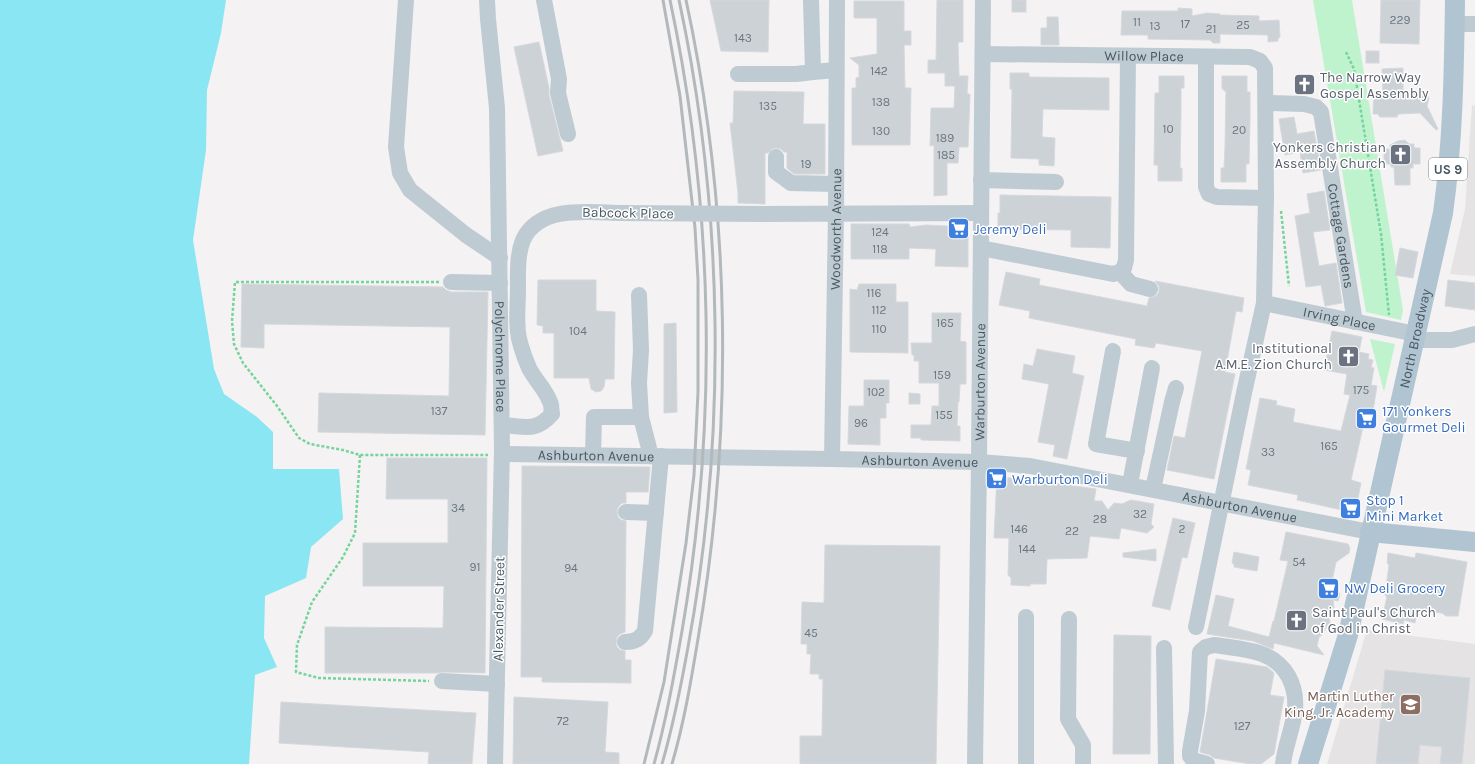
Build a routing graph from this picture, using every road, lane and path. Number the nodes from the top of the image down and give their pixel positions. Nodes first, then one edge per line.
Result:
1 (406, 0) edge
2 (487, 0) edge
3 (544, 0) edge
4 (811, 0) edge
5 (837, 0) edge
6 (983, 0) edge
7 (1455, 0) edge
8 (1455, 24) junction
9 (1475, 24) edge
10 (1346, 52) dead end
11 (983, 54) junction
12 (1128, 56) junction
13 (1206, 57) junction
14 (836, 70) junction
15 (813, 72) junction
16 (738, 74) dead end
17 (1266, 103) junction
18 (568, 134) dead end
19 (776, 158) dead end
20 (981, 180) junction
21 (1056, 182) dead end
22 (836, 184) junction
23 (1266, 198) junction
24 (981, 213) junction
25 (836, 214) junction
26 (981, 248) junction
27 (500, 258) junction
28 (1120, 272) junction
29 (451, 282) joint
30 (500, 282) junction
31 (1150, 289) dead end
32 (640, 295) dead end
33 (1264, 303) junction
34 (1354, 322) junction
35 (518, 326) junction
36 (501, 327) junction
37 (1391, 329) junction
38 (1475, 334) edge
39 (1415, 337) junction
40 (1113, 351) dead end
41 (1152, 368) dead end
42 (1176, 388) dead end
43 (641, 417) junction
44 (502, 425) junction
45 (1137, 451) junction
46 (502, 454) junction
47 (593, 455) junction
48 (360, 456) junction
49 (656, 456) junction
50 (832, 459) junction
51 (489, 462) dead end
52 (979, 462) junction
53 (1130, 484) junction
54 (1153, 489) junction
55 (1222, 502) junction
56 (626, 512) dead end
57 (656, 513) junction
58 (1370, 532) junction
59 (1475, 542) edge
60 (1026, 617) dead end
61 (1069, 619) dead end
62 (1196, 628) dead end
63 (625, 642) dead end
64 (1164, 648) dead end
65 (437, 681) joint
66 (497, 684) junction
67 (495, 764) edge
68 (975, 764) edge
69 (1026, 764) edge
70 (1084, 764) edge
71 (1166, 764) edge
72 (1207, 764) edge
73 (1283, 764) edge
74 (1308, 764) edge

1 - 27 street
2 - 27 street, Polychrome Place
3 - 18 street
4 - 15 street
5 - 14 street, Woodworth Avenue
6 - 11 street, Warburton Avenue
7 - 8 main road, North Broadway / US 9
8 - 9 street
8 - 39 main road, North Broadway / US 9
10 - 37 path
11 - 12 street, Willow Place
11 - 20 street, Warburton Avenue
12 - 13 street, Willow Place
12 - 28 street
13 - 17 street, Willow Place
13 - 23 street
14 - 15 street
14 - 22 street, Woodworth Avenue
15 - 16 street
17 - 23 street, Willow Place
17 - 34 street, Cottage Gardens
19 - 22 street
20 - 21 street
20 - 24 street, Warburton Avenue
22 - 25 street, Woodworth Avenue
23 - 33 street, Willow Place
24 - 25 street, Babcock Place
24 - 26 street, Warburton Avenue
25 - 35 street, Babcock Place, bridge
25 - 50 street, Woodworth Avenue
26 - 28 street
26 - 52 street, Warburton Avenue
27 - 30 street, Polychrome Place
28 - 31 street
29 - 30 street
29 - 48 path
30 - 36 street, Polychrome Place
32 - 43 street
33 - 34 street, Irving Place
33 - 55 street, Willow Place
34 - 37 street, Irving Place
35 - 36 street
35 - 44 street, Babcock Place
36 - 44 street, Polychrome Place
37 - 39 street, Irving Place
38 - 39 street, Irving Place
39 - 58 main road, North Broadway / US 9
40 - 45 street
41 - 45 street
42 - 54 street
43 - 47 street
43 - 49 street
44 - 46 street, Polychrome Place
45 - 53 street
46 - 47 street, Ashburton Avenue
46 - 66 street, Alexander Street
47 - 49 street, Ashburton Avenue
48 - 51 path
48 - 65 path
49 - 50 street, Ashburton Avenue
49 - 57 street
50 - 52 street, Ashburton Avenue
52 - 53 street, Ashburton Avenue
52 - 68 street, Warburton Avenue
53 - 54 street, Ashburton Avenue
54 - 55 street, Ashburton Avenue
55 - 58 street, Ashburton Avenue
55 - 62 street, Willow Place
56 - 57 street
57 - 63 street
58 - 59 main road, Ashburton Avenue
58 - 74 main road, North Broadway / US 9
60 - 69 street
61 - 70 street
64 - 71 street
65 - 66 street
66 - 67 street, Alexander Street
72 - 73 street

